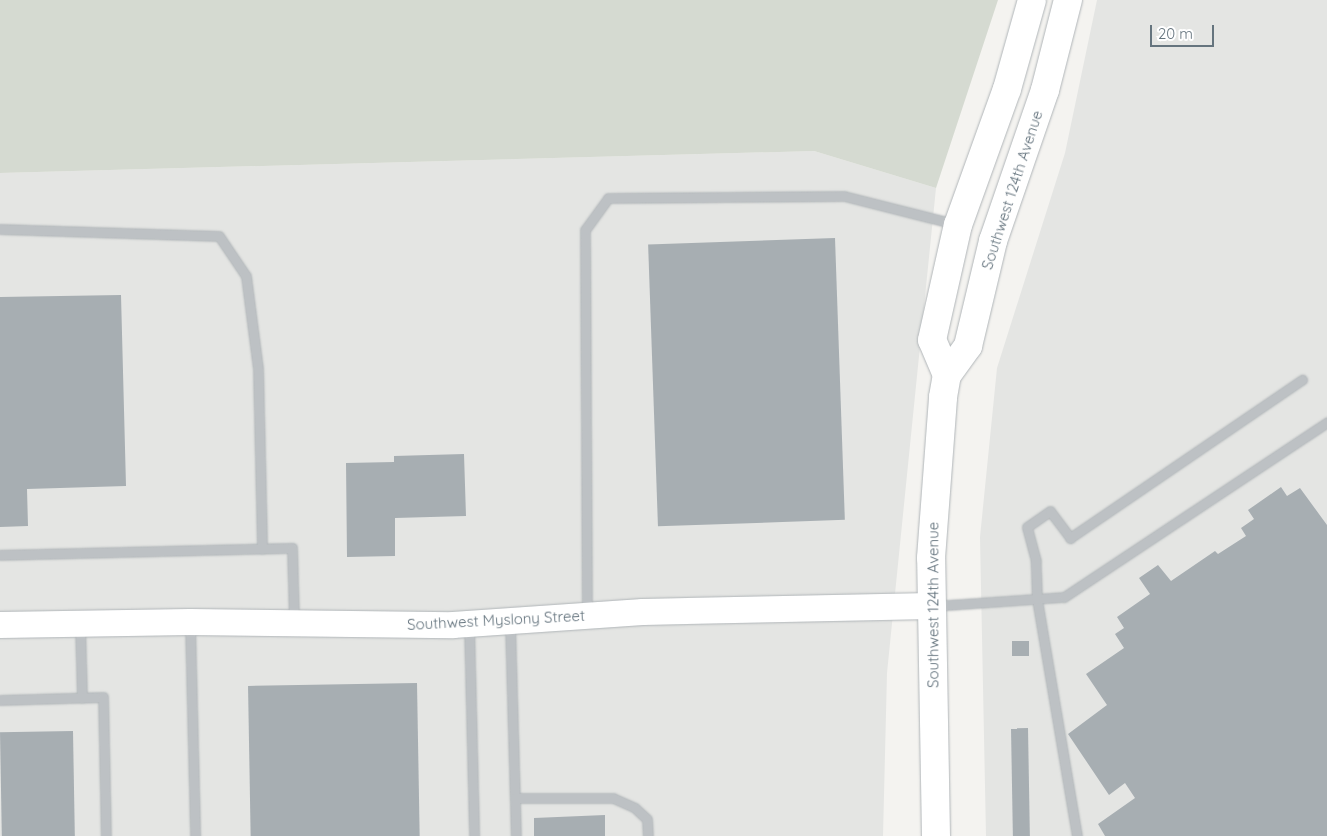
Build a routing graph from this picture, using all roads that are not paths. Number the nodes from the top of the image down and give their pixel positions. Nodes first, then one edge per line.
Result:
1 (1032, 0) edge
2 (1068, 0) edge
3 (958, 225) junction
4 (0, 229) edge
5 (946, 375) junction
6 (1302, 380) dead end
7 (1327, 422) edge
8 (262, 549) junction
9 (0, 555) edge
10 (1037, 599) junction
11 (932, 606) junction
12 (587, 616) junction
13 (510, 621) junction
14 (190, 622) junction
15 (80, 623) junction
16 (294, 624) junction
17 (469, 624) junction
18 (0, 625) edge
19 (82, 698) junction
20 (0, 700) edge
21 (515, 798) junction
22 (106, 836) edge
23 (195, 836) edge
24 (474, 836) edge
25 (516, 836) edge
26 (648, 836) edge
27 (936, 836) edge
28 (1077, 836) edge

1 - 3 main road, Southwest 124th Avenue
2 - 5 main road, Southwest 124th Avenue
3 - 5 main road, Southwest 124th Avenue
3 - 12 lane
4 - 8 lane
5 - 11 main road, Southwest 124th Avenue
6 - 10 lane
7 - 10 lane
8 - 9 lane
8 - 16 lane
10 - 11 lane
10 - 28 lane
11 - 12 street, Southwest Myslony Street
11 - 27 main road, Southwest 124th Avenue
12 - 13 street, Southwest Myslony Street
13 - 17 street, Southwest Myslony Street
13 - 21 lane
14 - 15 street, Southwest Myslony Street
14 - 16 street, Southwest Myslony Street
14 - 23 lane
15 - 18 street, Southwest Myslony Street
15 - 19 lane
16 - 17 street, Southwest Myslony Street
17 - 24 lane
19 - 20 lane
19 - 22 lane
21 - 25 lane
21 - 26 lane

